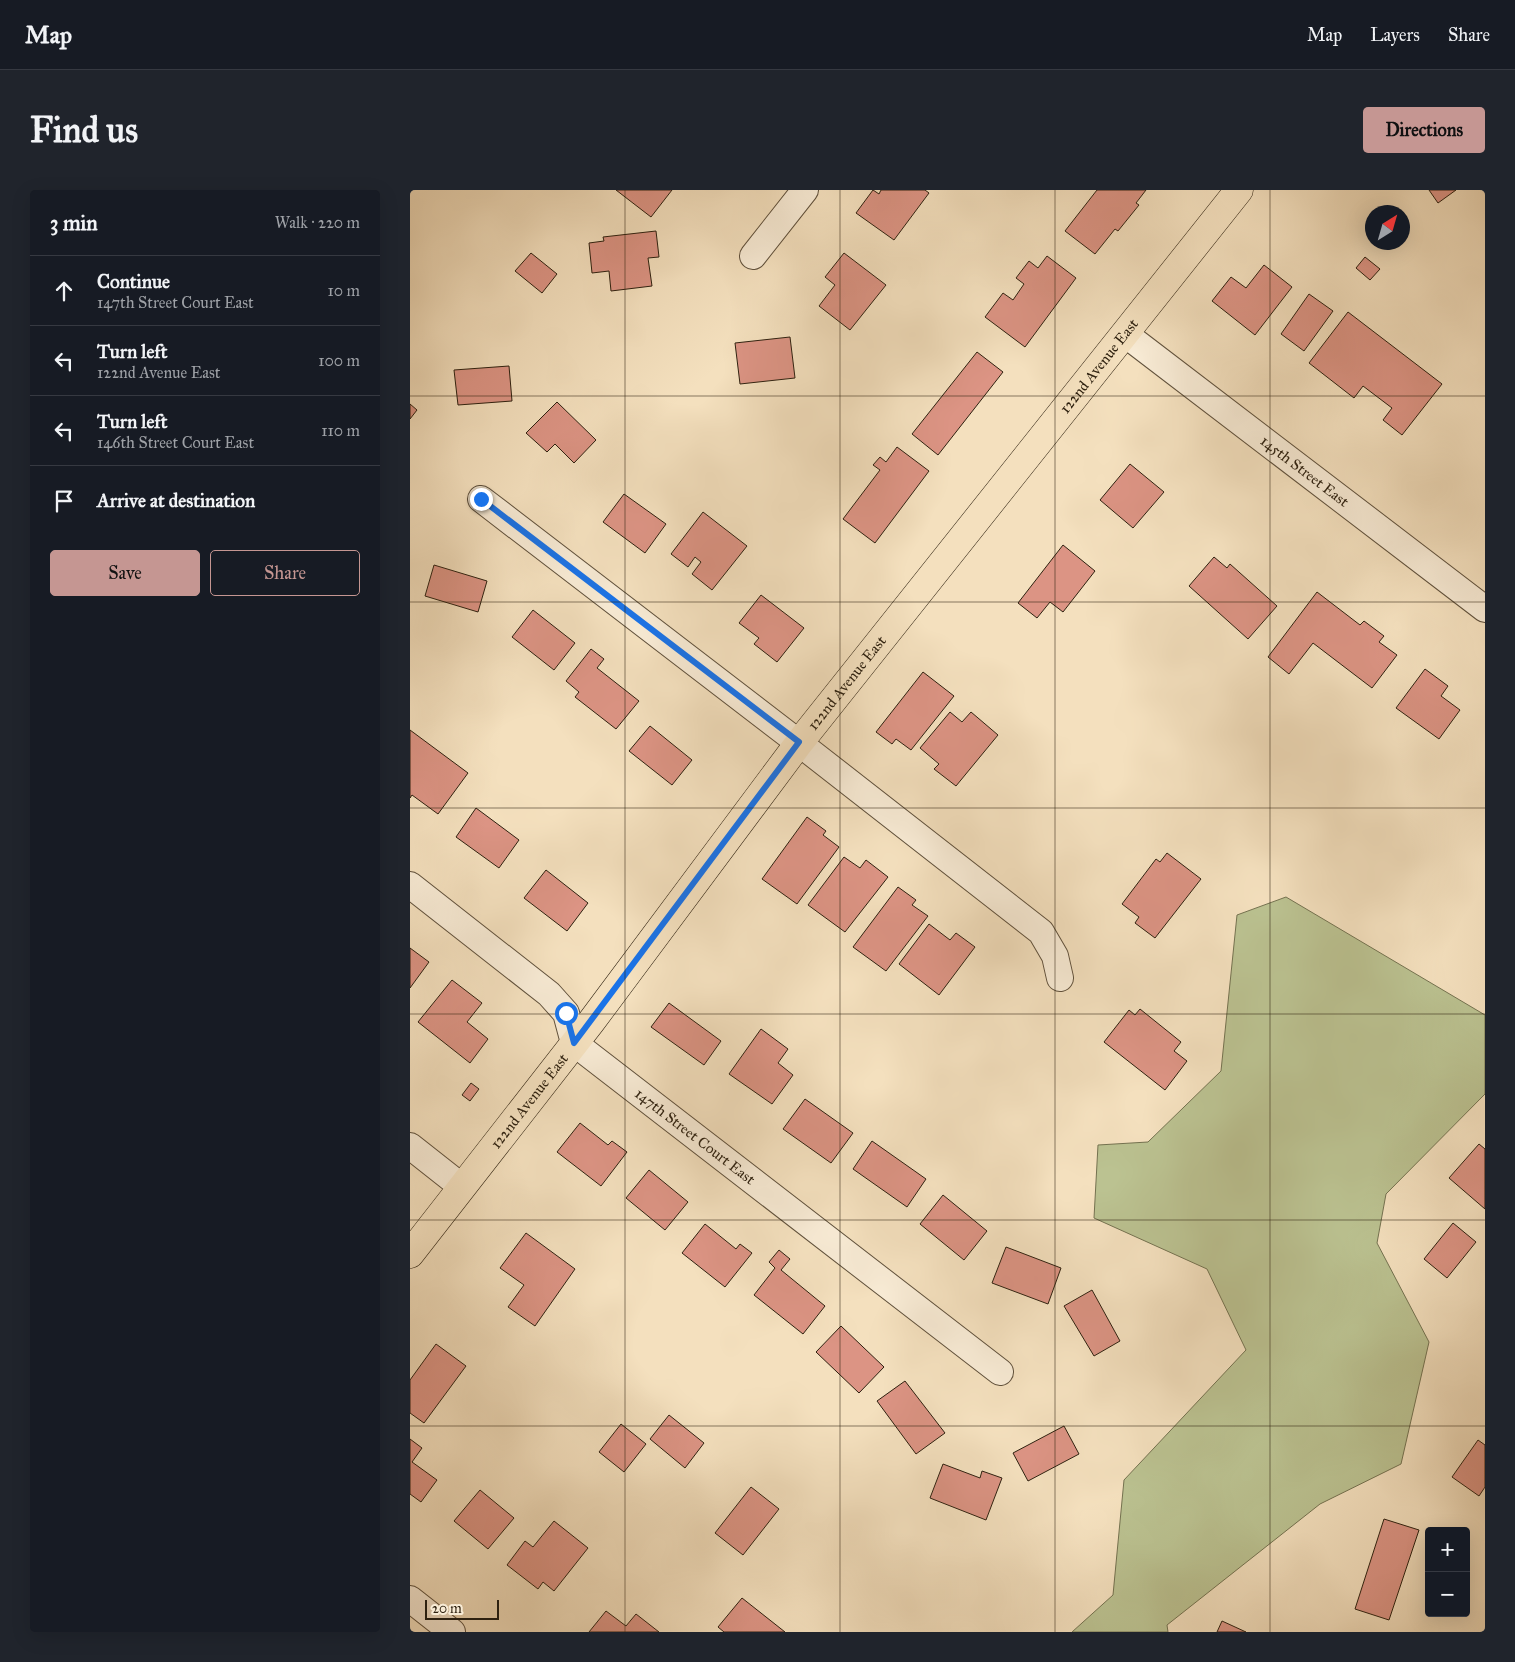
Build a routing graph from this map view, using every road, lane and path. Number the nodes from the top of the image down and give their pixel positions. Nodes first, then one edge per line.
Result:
1 (805, 190) edge
2 (1239, 190) edge
3 (753, 256) dead end
4 (1125, 334) junction
5 (481, 499) dead end
6 (1485, 609) edge
7 (799, 742) junction
8 (410, 885) edge
9 (1060, 978) dead end
10 (574, 1043) junction
11 (410, 1146) edge
12 (462, 1187) junction
13 (410, 1254) edge
14 (1000, 1372) dead end
15 (410, 1599) edge
16 (452, 1632) edge

1 - 3 street
2 - 4 main road, 122nd Avenue East
4 - 6 street, 145th Street East
4 - 7 main road, 122nd Avenue East
5 - 7 street
7 - 9 street
7 - 10 main road, 122nd Avenue East
8 - 10 street
10 - 12 main road, 122nd Avenue East
10 - 14 street, 147th Street Court East
11 - 12 street
12 - 13 main road, 122nd Avenue East
15 - 16 street

